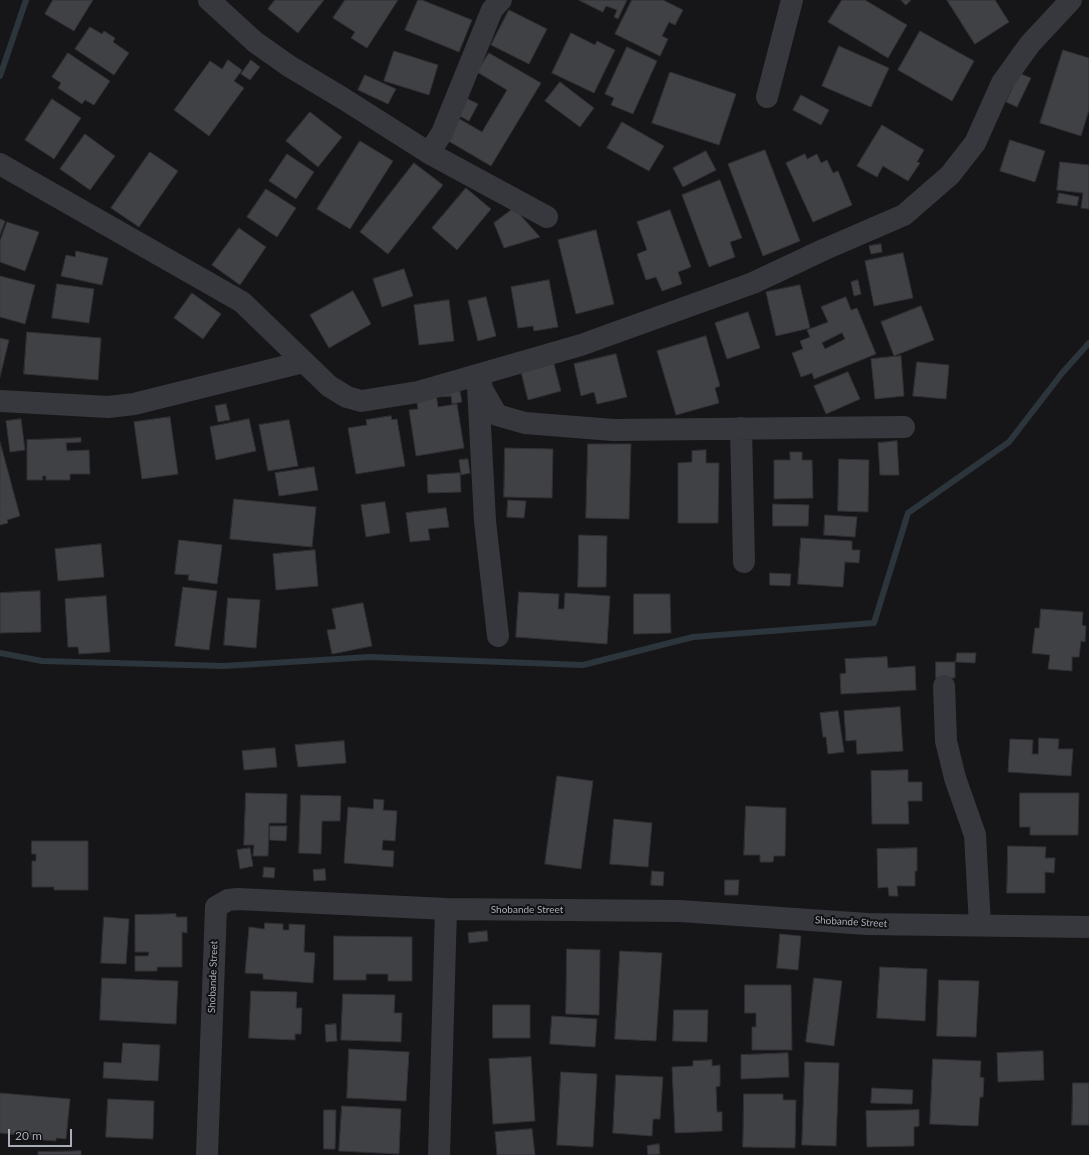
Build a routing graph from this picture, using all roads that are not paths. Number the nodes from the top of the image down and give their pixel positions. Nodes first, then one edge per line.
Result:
1 (209, 0) edge
2 (501, 0) edge
3 (792, 0) edge
4 (1071, 0) edge
5 (767, 97) dead end
6 (429, 154) junction
7 (0, 164) edge
8 (547, 217) dead end
9 (303, 362) junction
10 (478, 376) junction
11 (0, 401) edge
12 (904, 427) dead end
13 (741, 428) junction
14 (744, 562) dead end
15 (498, 636) dead end
16 (944, 686) dead end
17 (446, 909) junction
18 (980, 925) junction
19 (1089, 927) edge
20 (207, 1155) edge
21 (439, 1155) edge

1 - 6 street
2 - 6 street
3 - 5 street
4 - 10 street
6 - 8 street
7 - 9 street
9 - 10 street
9 - 11 street
10 - 13 street
10 - 15 street
12 - 13 street
13 - 14 street
16 - 18 street
17 - 18 street, Shobande Street
17 - 20 street, Shobande Street
17 - 21 street
18 - 19 street, Shobande Street

